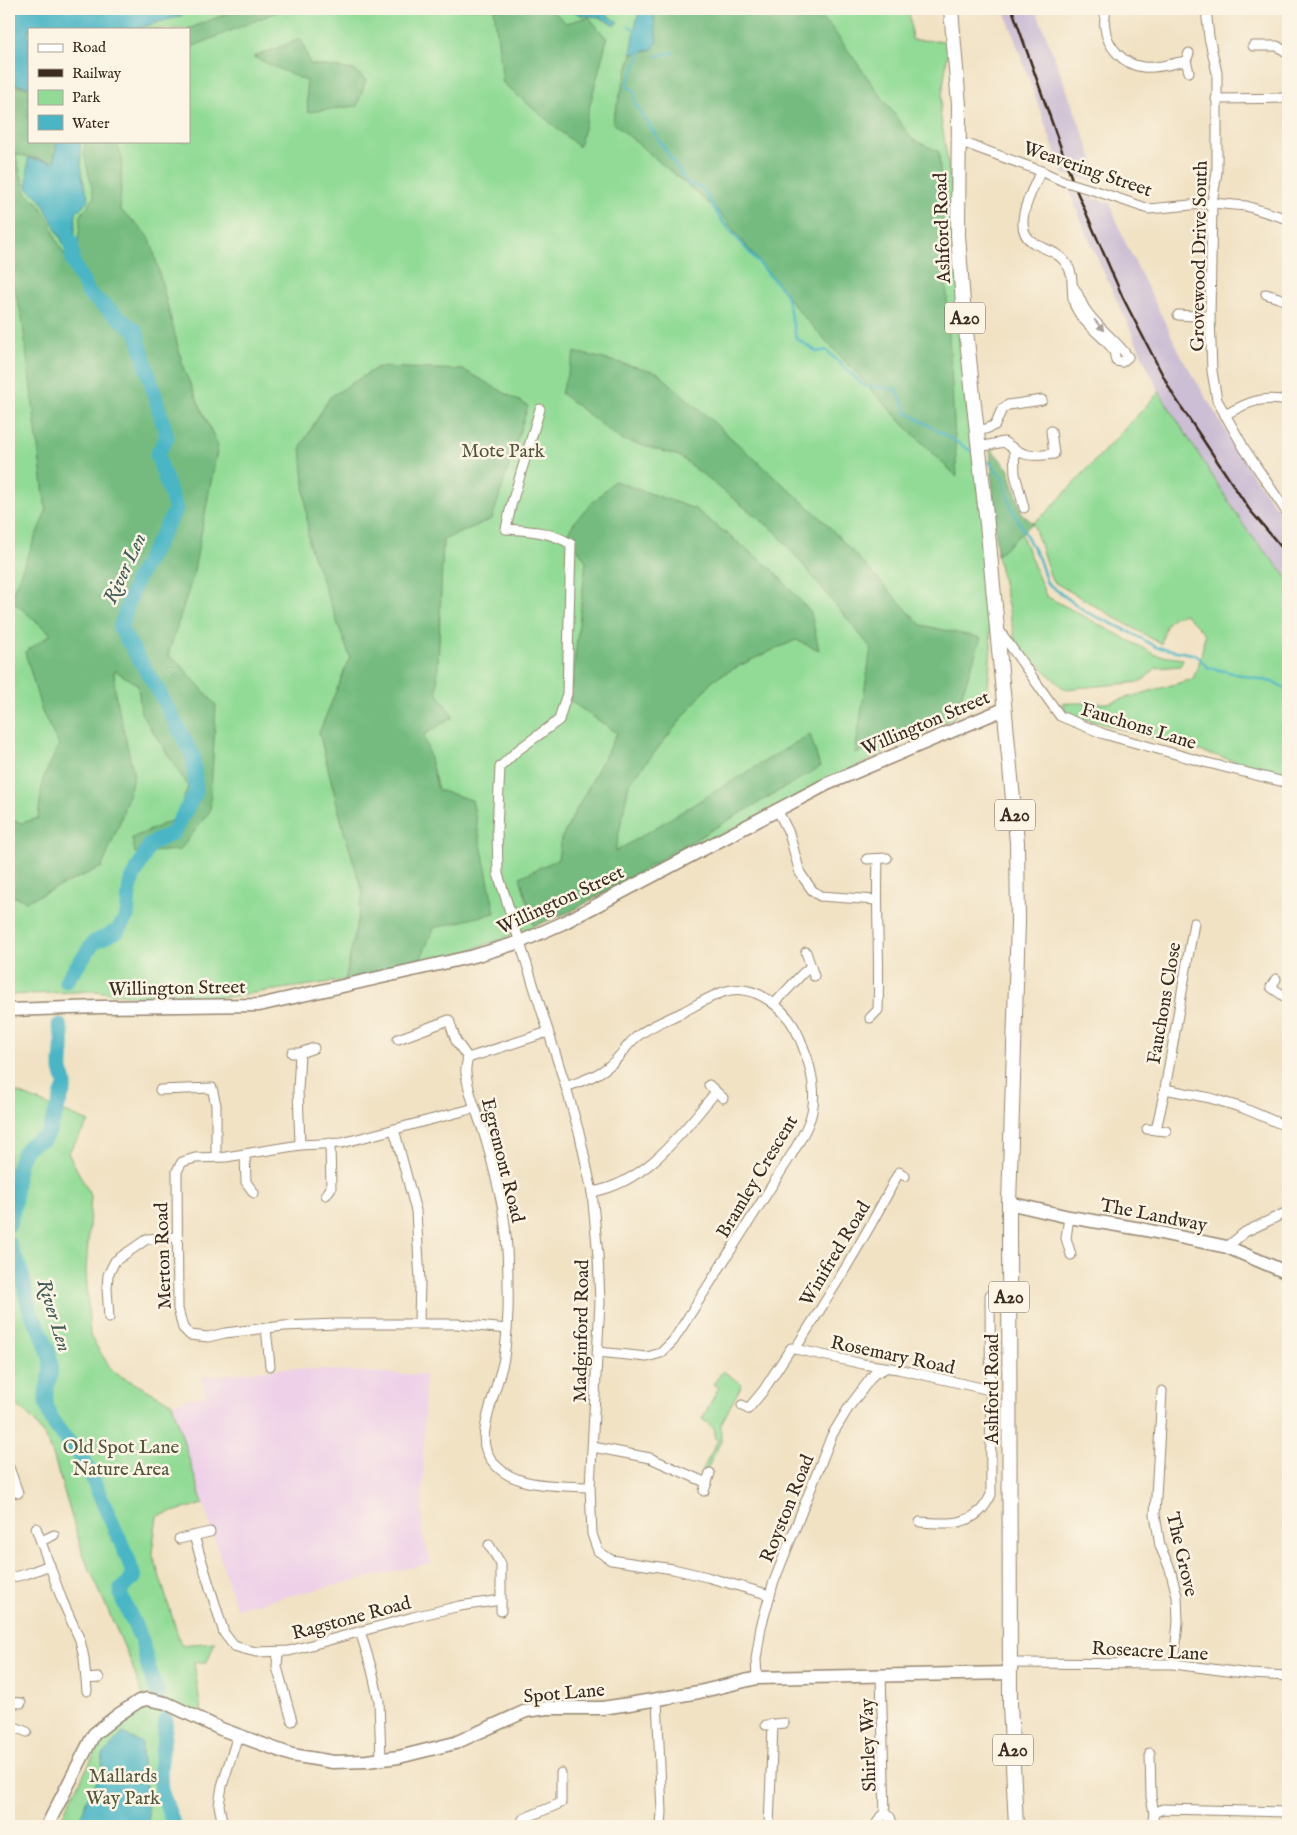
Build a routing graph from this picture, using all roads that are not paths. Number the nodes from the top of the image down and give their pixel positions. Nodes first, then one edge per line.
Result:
1 (950, 9) edge
2 (1106, 9) edge
3 (1206, 9) edge
4 (1252, 46) dead end
5 (1288, 53) edge
6 (1189, 72) dead end
7 (1288, 98) edge
8 (1216, 99) junction
9 (967, 144) dead end
10 (1041, 170) junction
11 (1212, 203) junction
12 (1288, 219) edge
13 (1072, 285) junction
14 (1266, 294) dead end
15 (1275, 298) junction
16 (1288, 301) edge
17 (1270, 306) dead end
18 (1178, 315) dead end
19 (1210, 317) junction
20 (1042, 400) dead end
21 (1288, 401) edge
22 (540, 410) dead end
23 (1225, 415) junction
24 (978, 430) junction
25 (1051, 431) dead end
26 (979, 447) junction
27 (1014, 449) junction
28 (1024, 508) dead end
29 (1288, 514) edge
30 (996, 626) junction
31 (1004, 709) junction
32 (1288, 783) edge
33 (778, 811) junction
34 (867, 860) dead end
35 (876, 900) junction
36 (1194, 923) dead end
37 (520, 942) junction
38 (806, 952) dead end
39 (811, 966) junction
40 (814, 976) dead end
41 (1276, 979) dead end
42 (1288, 999) edge
43 (775, 1003) junction
44 (9, 1010) edge
45 (870, 1018) dead end
46 (548, 1032) junction
47 (398, 1039) dead end
48 (314, 1048) dead end
49 (468, 1058) junction
50 (709, 1085) dead end
51 (566, 1087) junction
52 (1165, 1089) junction
53 (160, 1090) dead end
54 (475, 1108) junction
55 (1288, 1127) edge
56 (394, 1128) junction
57 (1166, 1131) dead end
58 (330, 1143) junction
59 (300, 1145) junction
60 (245, 1154) junction
61 (216, 1156) junction
62 (902, 1174) dead end
63 (592, 1192) junction
64 (254, 1193) dead end
65 (326, 1195) dead end
66 (1009, 1203) junction
67 (1287, 1212) edge
68 (1069, 1217) junction
69 (177, 1237) junction
70 (1227, 1247) junction
71 (1070, 1256) dead end
72 (1288, 1273) edge
73 (1009, 1290) junction
74 (109, 1318) dead end
75 (419, 1323) junction
76 (266, 1328) junction
77 (507, 1329) junction
78 (793, 1348) junction
79 (598, 1352) junction
80 (270, 1366) dead end
81 (886, 1368) junction
82 (990, 1390) junction
83 (1162, 1391) dead end
84 (742, 1405) dead end
85 (593, 1447) junction
86 (9, 1467) edge
87 (710, 1472) dead end
88 (590, 1487) junction
89 (18, 1493) dead end
90 (991, 1495) junction
91 (1010, 1498) junction
92 (920, 1522) dead end
93 (36, 1528) dead end
94 (210, 1532) dead end
95 (54, 1535) dead end
96 (194, 1536) junction
97 (179, 1539) dead end
98 (42, 1540) junction
99 (489, 1545) dead end
100 (50, 1565) junction
101 (9, 1578) edge
102 (770, 1595) junction
103 (501, 1600) junction
104 (502, 1611) dead end
105 (360, 1631) junction
106 (278, 1652) junction
107 (1174, 1664) junction
108 (1010, 1668) junction
109 (881, 1675) junction
110 (1287, 1675) edge
111 (99, 1678) dead end
112 (757, 1678) junction
113 (86, 1679) junction
114 (86, 1691) dead end
115 (658, 1699) junction
116 (9, 1702) edge
117 (21, 1703) dead end
118 (292, 1721) dead end
119 (9, 1722) edge
120 (784, 1723) dead end
121 (27, 1732) dead end
122 (238, 1735) junction
123 (1150, 1753) dead end
124 (381, 1759) junction
125 (561, 1772) dead end
126 (1288, 1812) edge
127 (1154, 1813) junction
128 (885, 1815) junction
129 (47, 1826) edge
130 (223, 1826) edge
131 (521, 1826) edge
132 (661, 1826) edge
133 (769, 1826) edge
134 (879, 1826) edge
135 (891, 1826) edge
136 (1016, 1826) edge
137 (1152, 1826) edge

1 - 24 main road, Ashford Road / A20
2 - 6 street
3 - 8 street, Grovewood Drive South
4 - 5 street
7 - 8 street
8 - 11 street, Grovewood Drive South
9 - 10 street, Weavering Street
10 - 11 street, Weavering Street, bridge
10 - 13 street
11 - 12 street, Weavering Street
11 - 19 street, Grovewood Drive South
13 -> 13 street
14 - 15 street
15 - 16 street
15 - 17 street
18 - 19 street
19 - 23 street, Grovewood Drive South
20 - 24 street
21 - 23 street
22 - 37 street, Madginford Road
23 - 29 street, Grovewood Drive South
24 - 26 main road, Ashford Road / A20
25 - 27 street
26 - 27 street
26 - 30 main road, Ashford Road / A20
27 - 28 street
30 - 31 main road, A20
30 - 32 street, Fauchons Lane
31 - 33 street, Willington Street
31 - 66 main road, Ashford Road / A20
33 - 35 street
33 - 37 street, Willington Street
34 - 35 street
35 - 45 street
36 - 52 street, Fauchons Close
37 - 44 street, Willington Street
37 - 46 street, Madginford Road
38 - 39 street
39 - 40 street
39 - 43 street
41 - 42 street
43 - 51 street, Bramley Crescent
43 - 79 street, Bramley Crescent
46 - 49 street
46 - 51 street, Madginford Road
47 - 49 street
48 - 59 street
49 - 54 street, Egremont Road
50 - 63 street
51 - 63 street, Madginford Road
52 - 55 street, Fauchons Close
52 - 57 street, Fauchons Close
53 - 61 street
54 - 56 street, Merton Road
54 - 77 street, Egremont Road
56 - 58 street, Merton Road
56 - 75 street
58 - 59 street, Merton Road
58 - 65 street
59 - 60 street, Merton Road
60 - 61 street, Merton Road
60 - 64 street
61 - 69 street, Merton Road
62 - 78 street, Winifred Road
63 - 79 street, Madginford Road
66 - 68 street, The Landway
66 - 73 main road, Ashford Road / A20
67 - 70 street
68 - 70 street, The Landway
68 - 71 street
69 - 74 street
69 - 76 street, Merton Road
70 - 72 street, The Landway
73 - 82 street
73 - 91 main road, Ashford Road / A20
75 - 76 street, Merton Road
75 - 77 street, Merton Road
76 - 80 street
77 - 88 street, Egremont Road
78 - 81 street, Rosemary Road
78 - 84 street, Winifred Road
79 - 85 street, Madginford Road
81 - 82 street, Rosemary Road
81 - 102 street, Royston Road
82 - 90 street
83 - 107 street, The Grove
85 - 87 street
85 - 88 street, Madginford Road
86 - 89 street
88 - 102 street, Madginford Road
90 - 91 street
90 - 92 street
91 - 108 main road, Ashford Road / A20
93 - 98 street
94 - 96 street
95 - 98 street
96 - 97 street
96 - 106 street
98 - 100 street
99 - 103 street
100 - 101 street
100 - 113 street
102 - 112 street, Royston Road
103 - 104 street
103 - 105 street, Ragstone Road
105 - 106 street, Ragstone Road
105 - 124 street
106 - 118 street, Ragstone Road
107 - 108 street, Roseacre Lane
107 - 110 street, Roseacre Lane
108 - 109 street, Spot Lane
108 - 136 main road, Ashford Road / A20
109 - 112 street, Spot Lane
109 - 128 street, Shirley Way
111 - 113 street
112 - 115 street, Spot Lane
113 - 114 street
115 - 124 street, Spot Lane
115 - 132 street
116 - 117 street
119 - 121 street
120 - 133 street
122 - 124 street, Spot Lane
122 - 129 street, Spot Lane
122 - 130 street
123 - 127 street
125 - 131 street
126 - 127 street
127 - 137 street
128 - 134 street, Shirley Way
128 - 135 street, Shirley Way

